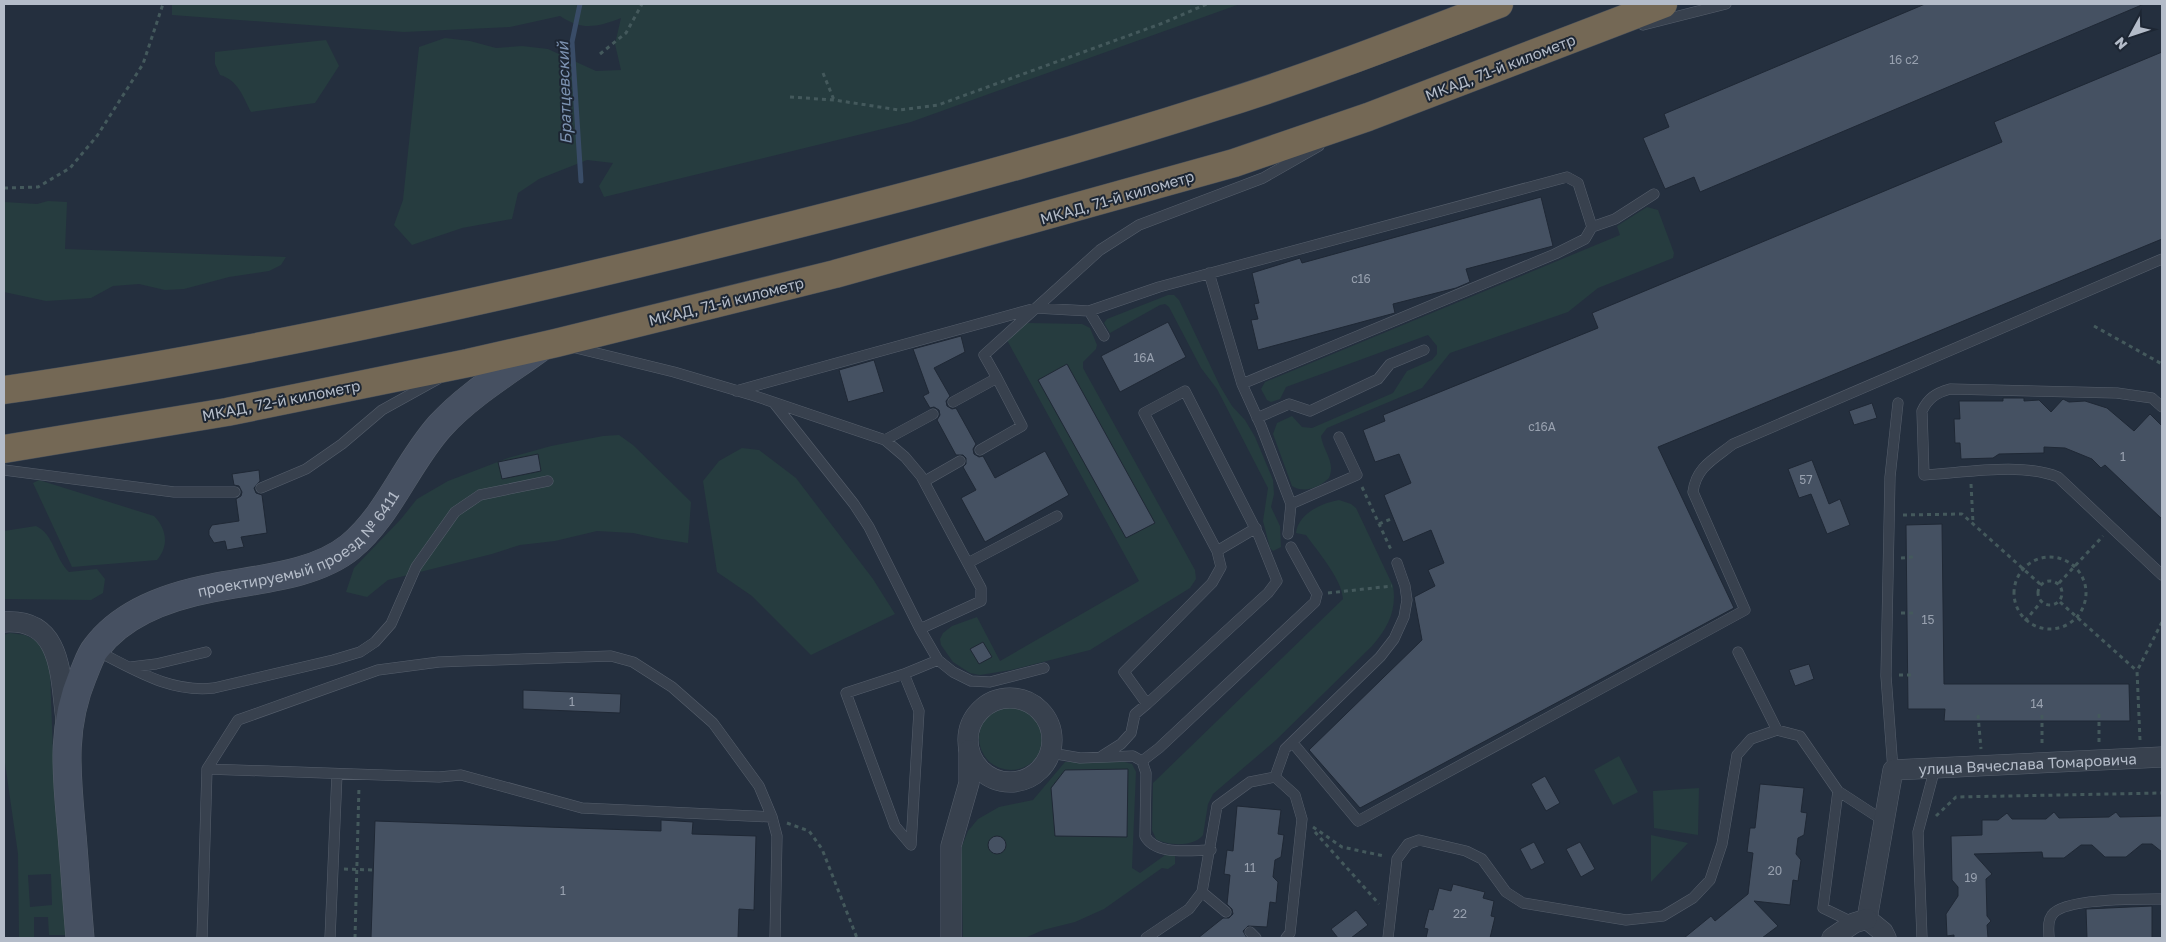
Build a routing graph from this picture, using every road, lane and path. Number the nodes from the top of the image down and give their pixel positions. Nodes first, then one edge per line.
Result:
1 (163, 4) edge
2 (642, 4) edge
3 (1207, 4) edge
4 (1499, 4) edge
5 (1663, 4) edge
6 (1726, 4) edge
7 (1538, 52) junction
8 (600, 54) dead end
9 (823, 73) dead end
10 (790, 97) dead end
11 (834, 100) junction
12 (1368, 117) junction
13 (4, 188) edge
14 (1654, 194) dead end
15 (1592, 226) junction
16 (2162, 259) edge
17 (1209, 273) junction
18 (1036, 308) junction
19 (1089, 310) junction
20 (2094, 326) dead end
21 (1104, 336) dead end
22 (549, 345) junction
23 (1424, 350) dead end
24 (468, 363) junction
25 (2162, 364) edge
26 (997, 378) junction
27 (1242, 384) junction
28 (4, 390) edge
29 (736, 391) junction
30 (953, 402) dead end
31 (774, 403) junction
32 (1898, 403) dead end
33 (2162, 407) edge
34 (933, 414) dead end
35 (1257, 418) junction
36 (1339, 436) dead end
37 (886, 440) junction
38 (4, 449) edge
39 (980, 450) dead end
40 (960, 461) dead end
41 (4, 470) edge
42 (1970, 472) junction
43 (1357, 475) junction
44 (548, 481) dead end
45 (925, 481) junction
46 (261, 488) dead end
47 (235, 492) dead end
48 (1290, 504) junction
49 (1057, 516) dead end
50 (1890, 516) junction
51 (1393, 518) dead end
52 (1379, 524) junction
53 (1973, 524) junction
54 (2112, 526) junction
55 (1256, 528) junction
56 (1288, 534) dead end
57 (1291, 548) dead end
58 (1218, 551) junction
59 (1397, 563) joint
60 (968, 564) junction
61 (2074, 566) junction
62 (2022, 568) junction
63 (2162, 575) edge
64 (2059, 583) junction
65 (2040, 584) junction
66 (1405, 586) junction
67 (1317, 594) junction
68 (2041, 602) junction
69 (2060, 602) junction
70 (2077, 618) junction
71 (2025, 621) junction
72 (4, 622) edge
73 (2162, 622) edge
74 (920, 629) junction
75 (94, 649) junction
76 (206, 652) dead end
77 (1738, 652) dead end
78 (938, 660) junction
79 (130, 667) junction
80 (1044, 668) dead end
81 (2137, 671) junction
82 (904, 674) junction
83 (1147, 704) junction
84 (2099, 714) dead end
85 (1978, 715) dead end
86 (2042, 715) dead end
87 (1776, 730) junction
88 (67, 732) junction
89 (1292, 742) junction
90 (969, 748) junction
91 (1051, 753) junction
92 (1102, 756) junction
93 (2162, 757) edge
94 (2141, 758) junction
95 (2099, 760) junction
96 (1142, 761) junction
97 (2042, 763) junction
98 (1982, 766) junction
99 (1935, 768) junction
100 (207, 769) junction
101 (1893, 770) junction
102 (337, 774) junction
103 (359, 775) junction
104 (1275, 777) junction
105 (1001, 781) junction
106 (1838, 791) junction
107 (2162, 793) edge
108 (1922, 816) junction
109 (772, 817) junction
110 (958, 819) junction
111 (1302, 819) junction
112 (1884, 821) junction
113 (1210, 850) junction
114 (1397, 859) junction
115 (333, 869) junction
116 (357, 870) junction
117 (373, 870) dead end
118 (1202, 892) junction
119 (2162, 898) edge
120 (1226, 912) dead end
121 (1391, 918) junction
122 (1860, 921) junction
123 (80, 938) edge
124 (202, 938) edge
125 (330, 938) edge
126 (355, 938) edge
127 (774, 938) edge
128 (857, 938) edge
129 (951, 938) edge
130 (1146, 938) edge
131 (1286, 938) edge
132 (1388, 938) edge
133 (1832, 938) edge
134 (1886, 938) edge
135 (1922, 938) edge
136 (2049, 938) edge

1 - 13 path
2 - 8 path
3 - 11 path
4 - 28 highway
5 - 7 highway, МКАД, 71-й километр
6 - 7 lane
7 - 12 highway, МКАД, 71-й километр
9 - 11 path
10 - 11 path
12 - 18 lane
12 - 22 highway, МКАД, 71-й километр
14 - 15 lane
15 - 17 lane
15 - 27 lane
16 - 89 lane
17 - 19 lane
17 - 27 lane
18 - 19 lane
18 - 26 lane
18 - 29 lane
19 - 21 lane
20 - 25 path
22 - 24 highway, МКАД, 72-й километр
22 - 29 lane
22 - 75 street, проектируемый проезд № 6411
23 - 35 lane
24 - 38 highway, МКАД, 72-й километр
24 - 46 lane
26 - 30 lane
26 - 39 lane
27 - 35 lane
29 - 31 lane
31 - 37 lane
31 - 74 lane
32 - 50 lane
33 - 42 lane
34 - 37 lane
35 - 48 lane
36 - 43 lane
37 - 45 lane
40 - 45 lane
41 - 47 lane
42 - 53 path
42 - 54 lane
43 - 48 lane
43 - 52 path
44 - 79 lane
45 - 60 lane
48 - 56 lane
49 - 60 lane
50 - 53 path
50 - 101 lane
51 - 52 path
52 - 59 path
53 - 62 path
54 - 61 path
54 - 63 lane
55 - 58 lane
55 - 58 lane
55 - 83 lane
57 - 67 lane
58 - 83 lane
59 - 66 lane
60 - 74 lane
61 - 62 path
61 - 64 path
61 - 70 path
62 - 65 path
62 - 71 path
64 - 65 path
64 - 69 path
65 - 68 path
66 - 67 path
66 - 89 lane
67 - 96 lane
68 - 69 path
68 - 71 path
69 - 70 path
70 - 71 path
70 - 81 path
72 - 88 street, проектируемый проезд № 6411
73 - 81 path
74 - 78 lane
75 - 79 lane
75 - 88 street, проектируемый проезд № 6411
76 - 79 lane
77 - 87 lane
78 - 80 lane
78 - 82 lane
81 - 94 path
82 - 82 lane
83 - 92 lane
84 - 95 path
85 - 98 path
86 - 97 path
87 - 106 lane
87 - 114 lane
88 - 123 street, проектируемый проезд № 6411
89 - 104 lane
90 - 91 street
90 - 105 street
90 - 110 street
91 - 92 lane
91 - 105 street
92 - 96 lane
93 - 94 street, улица Вячеслава Томаровича
94 - 95 street, улица Вячеслава Томаровича
95 - 97 street, улица Вячеслава Томаровича
96 - 113 lane
97 - 98 street, улица Вячеслава Томаровича
98 - 99 street, улица Вячеслава Томаровича
99 - 101 street, улица Вячеслава Томаровича
99 - 108 lane
100 - 102 lane
100 - 109 lane
100 - 124 lane
101 - 112 street
102 - 103 lane
102 - 115 lane
103 - 109 lane
103 - 116 path
104 - 111 lane
104 - 113 lane
105 - 110 street
106 - 112 lane
106 - 122 lane
107 - 108 path
108 - 135 lane
109 - 127 lane
109 - 128 path
110 - 129 street
111 - 114 path
111 - 121 path
111 - 131 lane
112 - 122 street
113 - 118 lane
114 - 121 lane
115 - 116 path
115 - 125 lane
116 - 117 path
116 - 126 path
118 - 120 lane
118 - 130 lane
119 - 136 lane
121 - 132 lane
122 - 133 street
122 - 134 street

